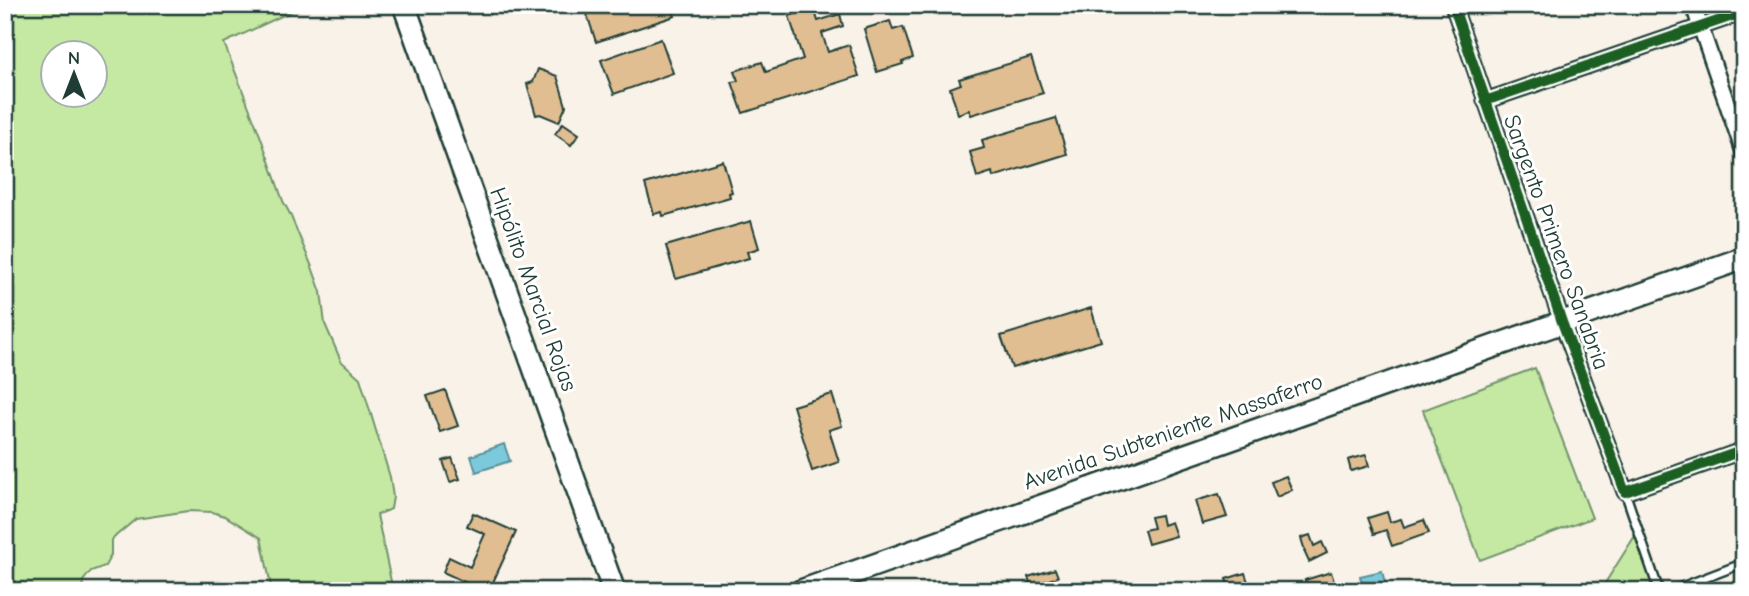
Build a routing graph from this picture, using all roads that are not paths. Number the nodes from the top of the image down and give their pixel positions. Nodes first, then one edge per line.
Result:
1 (404, 5) edge
2 (1453, 5) edge
3 (1693, 5) edge
4 (1744, 12) edge
5 (1701, 26) junction
6 (1485, 101) junction
7 (1744, 153) edge
8 (1744, 258) edge
9 (1562, 322) junction
10 (1744, 450) edge
11 (1625, 492) junction
12 (1744, 563) edge
13 (614, 591) edge
14 (800, 591) edge
15 (1659, 591) edge
16 (1671, 591) edge

1 - 13 main road, Hipólito Marcial Rojas
2 - 6 street, Sargento Primero Sanabria
3 - 5 street
4 - 5 street
5 - 6 street
5 - 7 street
6 - 9 street, Sargento Primero Sanabria
8 - 9 main road, Avenida Subteniente Massaferro
9 - 11 street, Sargento Primero Sanabria
9 - 14 main road, Avenida Subteniente Massaferro
10 - 11 street
11 - 15 lane, Sargento Primero Sanabria
12 - 16 lane

